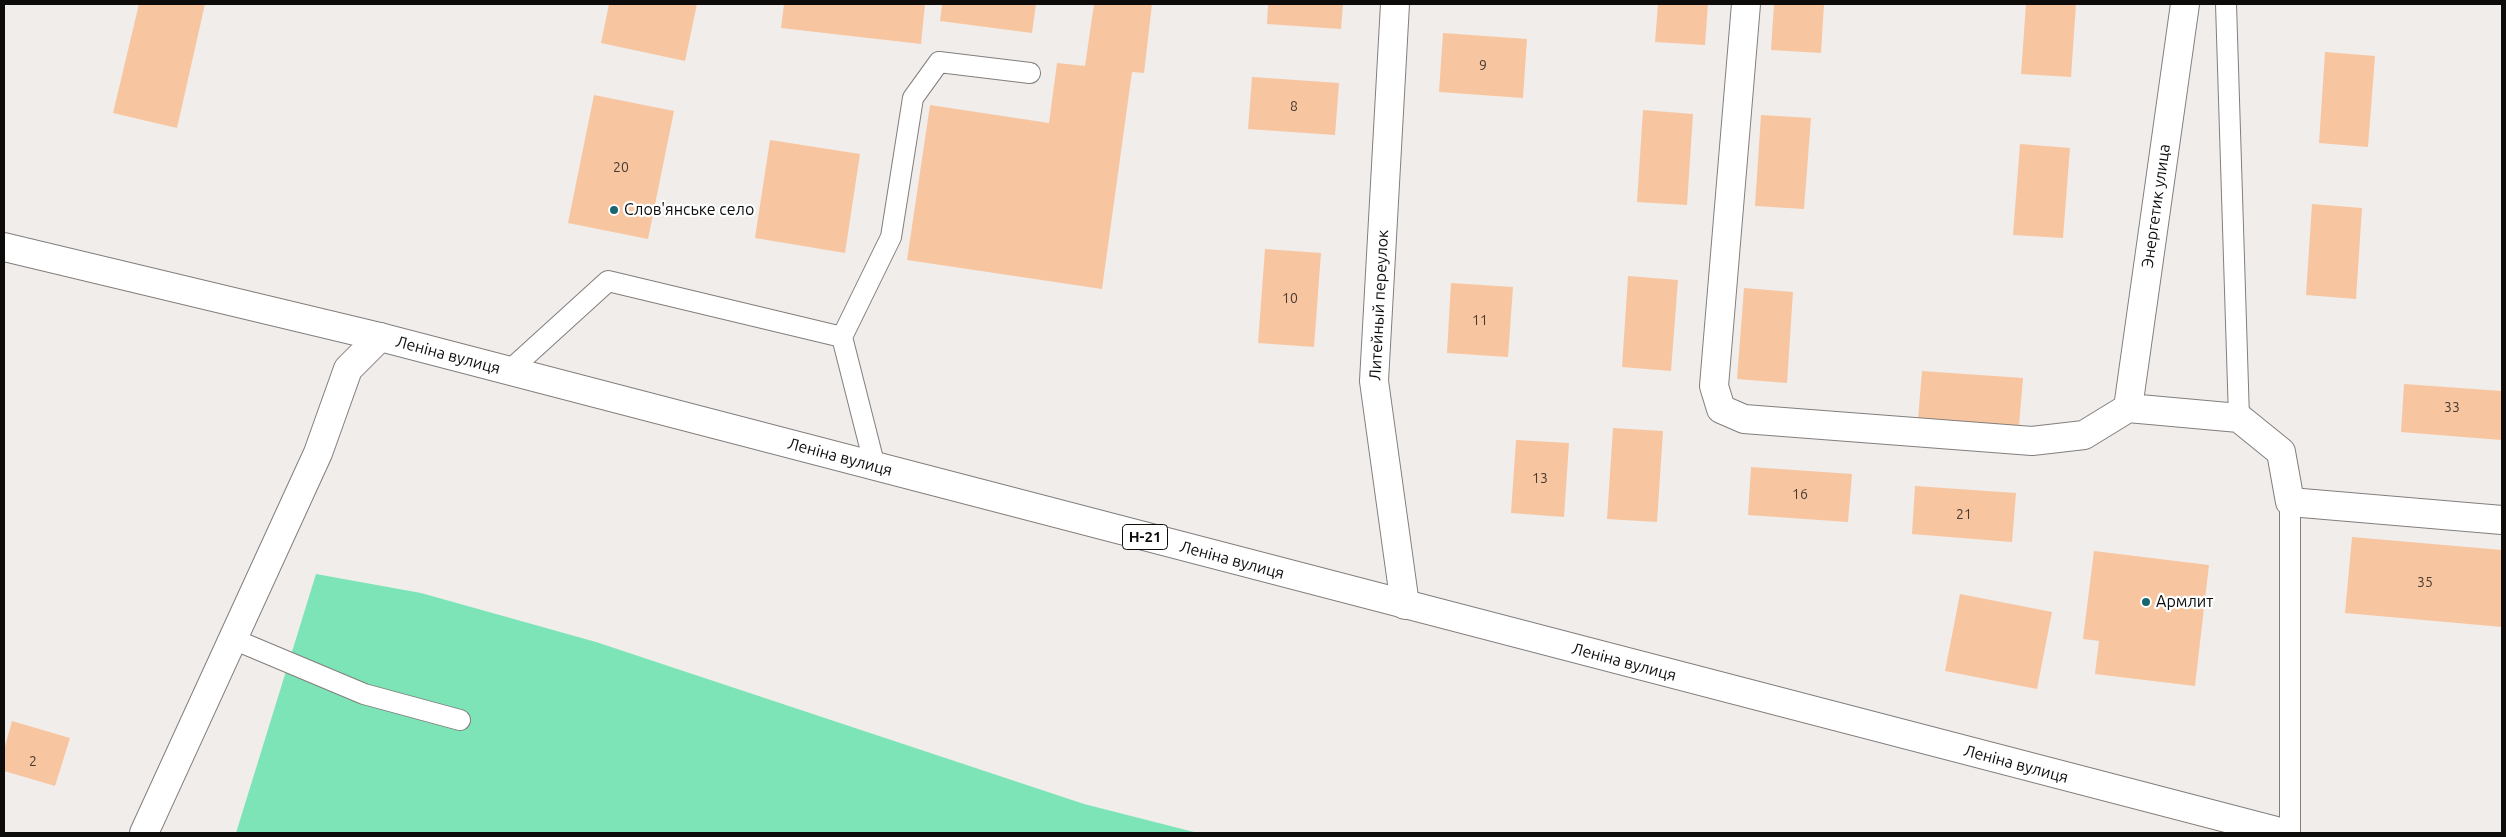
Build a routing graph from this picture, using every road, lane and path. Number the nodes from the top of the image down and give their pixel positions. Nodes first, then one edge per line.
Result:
1 (1395, 4) edge
2 (1746, 4) edge
3 (2185, 4) edge
4 (2226, 4) edge
5 (1030, 73) dead end
6 (4, 247) edge
7 (380, 337) junction
8 (842, 337) junction
9 (509, 371) junction
10 (2128, 408) junction
11 (2239, 418) junction
12 (875, 467) junction
13 (2290, 502) junction
14 (2502, 520) edge
15 (1405, 605) junction
16 (233, 639) junction
17 (460, 720) dead end
18 (144, 833) edge
19 (2284, 833) edge
20 (2290, 833) edge

1 - 15 street, Литейный переулок
2 - 10 street
3 - 10 street, Энергетик улица
4 - 11 lane
5 - 8 lane
6 - 7 street, Леніна вулиця / Н-21
7 - 9 street, Леніна вулиця / Н-21
7 - 16 street
8 - 9 lane
8 - 12 lane
9 - 12 street, Леніна вулиця / Н-21
10 - 11 street
11 - 13 street
12 - 15 street, Леніна вулиця / Н-21
13 - 14 street
13 - 20 lane
15 - 19 street, Леніна вулиця / Н-21
16 - 17 lane
16 - 18 street

